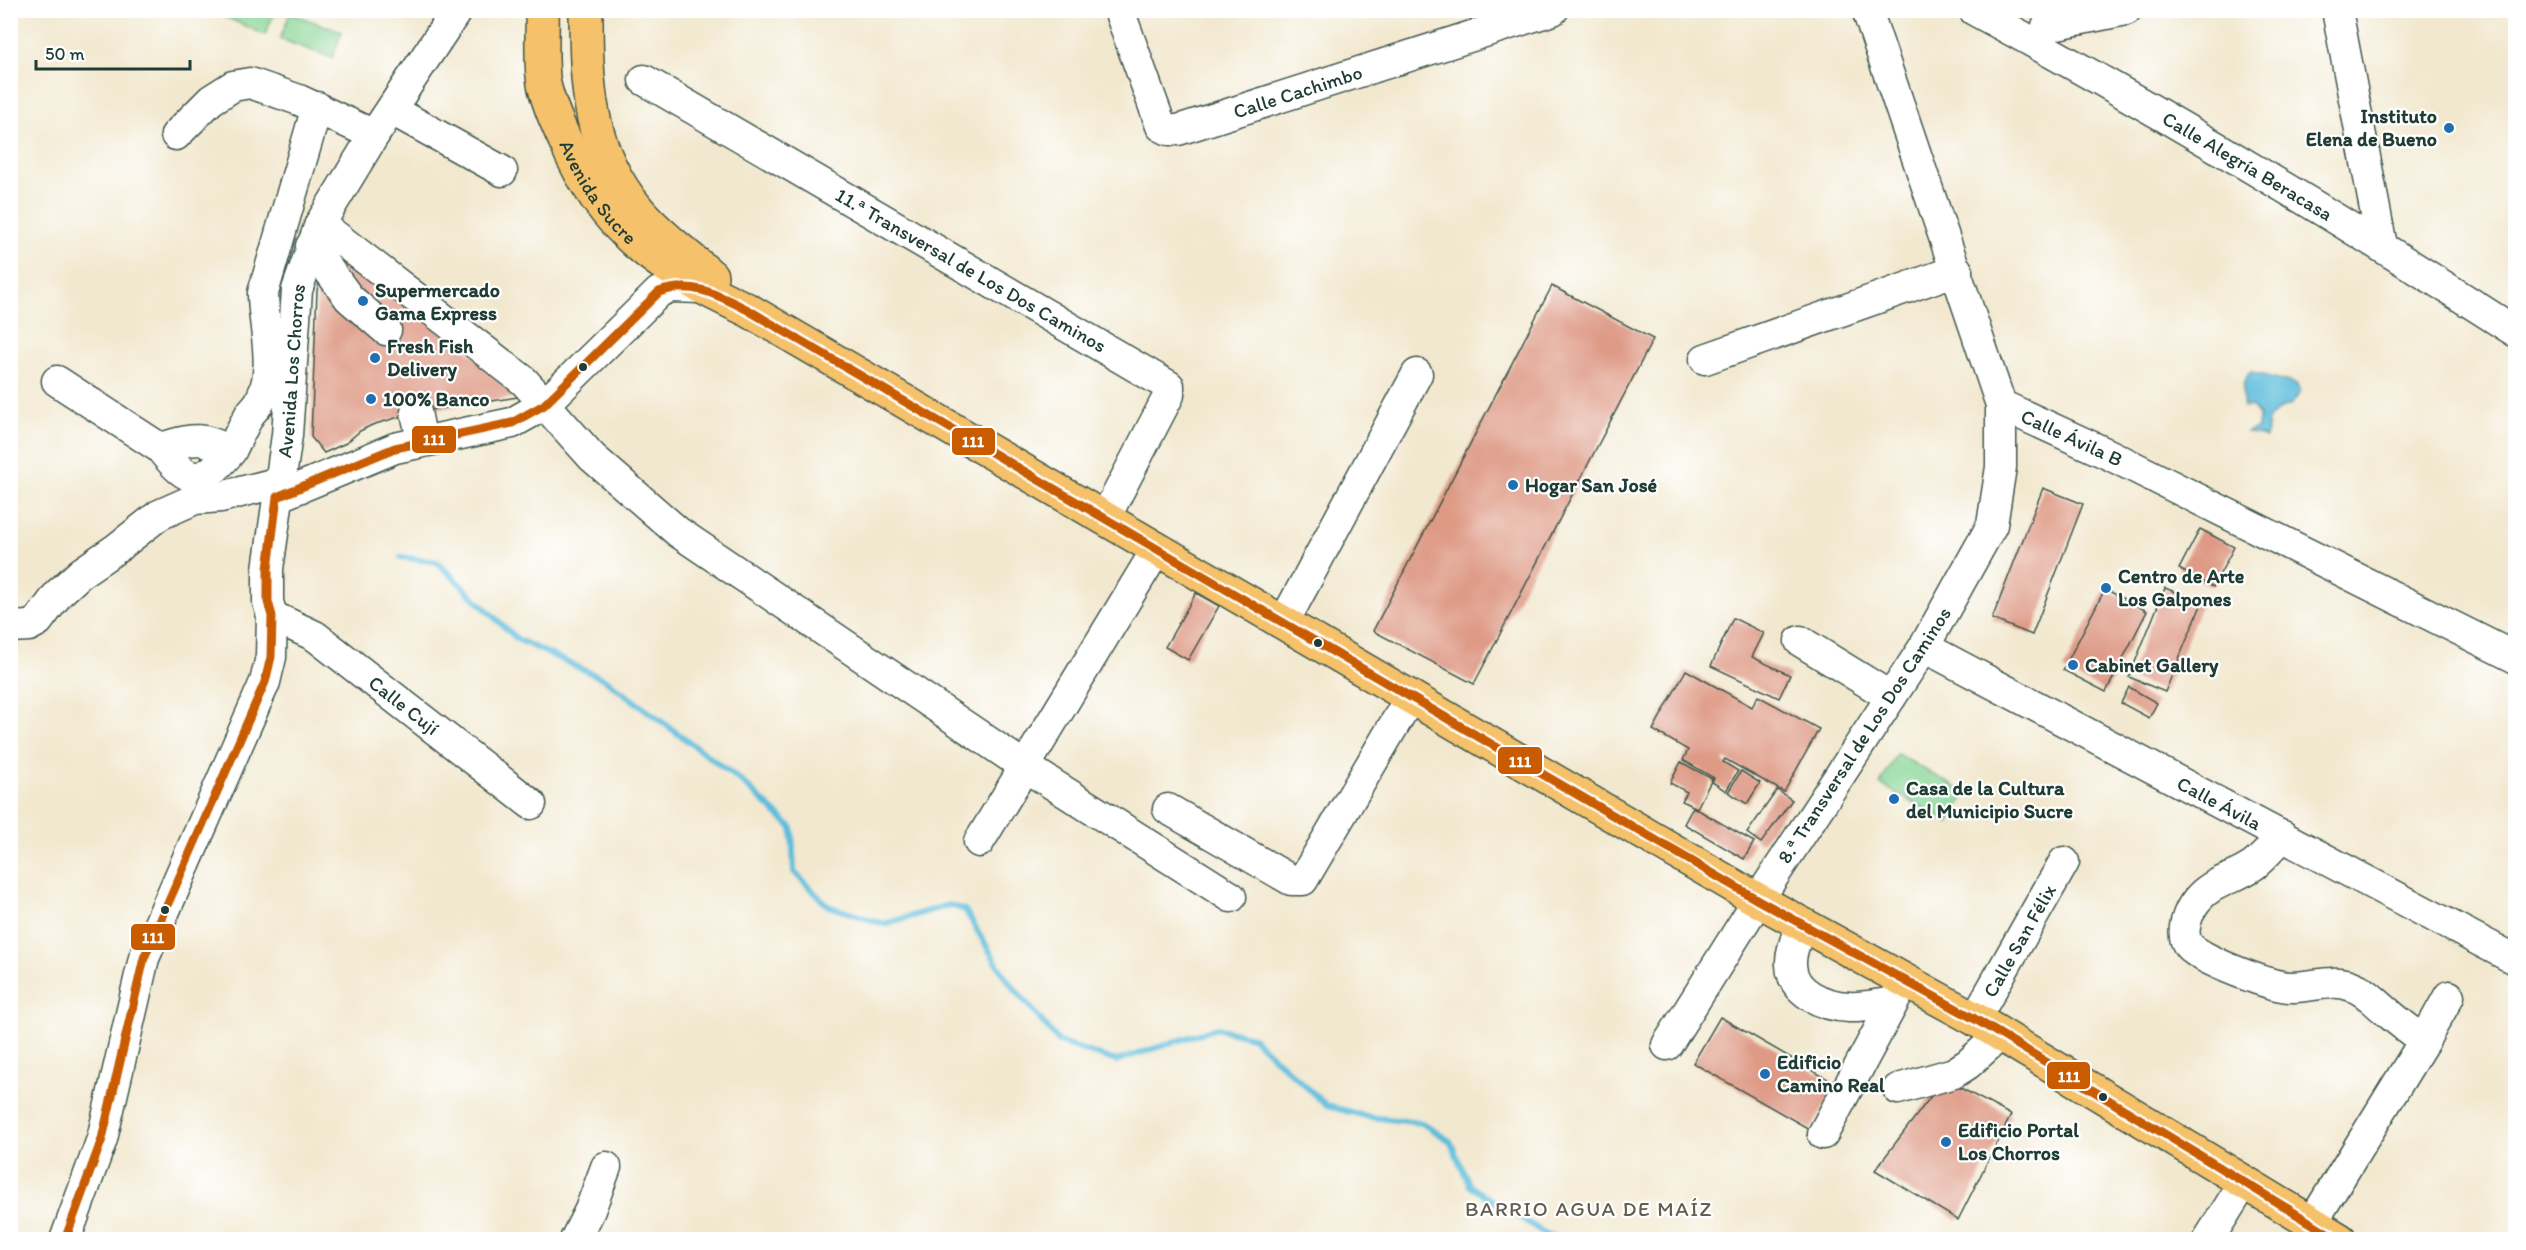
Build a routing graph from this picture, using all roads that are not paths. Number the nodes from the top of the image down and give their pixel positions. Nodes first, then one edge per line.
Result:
1 (457, 10) edge
2 (542, 10) edge
3 (586, 10) edge
4 (1119, 10) edge
5 (1553, 10) edge
6 (1868, 10) edge
7 (1974, 10) edge
8 (2126, 10) edge
9 (2337, 10) edge
10 (2048, 30) edge
11 (644, 80) dead end
12 (317, 108) junction
13 (392, 110) junction
14 (176, 135) dead end
15 (374, 135) junction
16 (501, 171) dead end
17 (614, 221) junction
18 (316, 235) junction
19 (2382, 246) junction
20 (1957, 270) junction
21 (700, 288) junction
22 (748, 310) junction
23 (386, 330) dead end
24 (2516, 332) edge
25 (613, 337) junction
26 (1705, 359) dead end
27 (1417, 374) dead end
28 (57, 381) dead end
29 (544, 405) junction
30 (2001, 405) junction
31 (416, 412) dead end
32 (251, 413) junction
33 (288, 422) junction
34 (422, 441) junction
35 (278, 490) junction
36 (1105, 518) junction
37 (1157, 549) junction
38 (272, 616) junction
39 (1284, 622) junction
40 (10, 627) edge
41 (1800, 641) dead end
42 (1924, 647) junction
43 (2516, 658) edge
44 (1411, 696) junction
45 (1891, 697) junction
46 (1023, 766) junction
47 (531, 804) dead end
48 (1168, 809) dead end
49 (2283, 836) junction
50 (979, 842) dead end
51 (2064, 862) dead end
52 (1231, 897) dead end
53 (1758, 900) junction
54 (1802, 924) junction
55 (2516, 960) edge
56 (1898, 992) junction
57 (2449, 996) dead end
58 (1988, 1027) junction
59 (2424, 1041) junction
60 (1667, 1045) dead end
61 (1898, 1089) dead end
62 (1823, 1134) dead end
63 (606, 1167) dead end
64 (2245, 1180) junction
65 (2312, 1223) junction
66 (65, 1239) edge
67 (575, 1239) edge
68 (2208, 1239) edge
69 (2340, 1239) edge

1 - 13 street, Avenida Los Chorros
2 - 17 main road, Avenida Sucre
3 - 22 main road, Avenida Sucre
4 - 5 street, Calle Cachimbo
6 - 20 street, Calle Ávila B
7 - 10 street, Calle Alegría Beracasa
8 - 10 street
9 - 19 street
10 - 19 street, Calle Alegría Beracasa
11 - 36 street, 11.ª Transversal de Los Dos Caminos
12 - 14 street
12 - 15 street
12 - 32 street
13 - 15 street, Avenida Los Chorros
13 - 16 street
15 - 18 street, Avenida Los Chorros
17 - 21 main road, Avenida Sucre
17 - 25 street
18 - 23 street
18 - 29 street
18 - 33 street, Avenida Los Chorros
19 - 24 street, Calle Alegría Beracasa
20 - 26 street
20 - 30 street, Calle Ávila B
21 - 22 main road, Avenida Sucre
21 - 25 street
22 - 36 main road, Avenida Sucre
25 - 29 street
27 - 39 street
28 - 32 street
29 - 34 street
29 - 46 street
30 - 42 street, 8.ª Transversal de Los Dos Caminos
30 - 43 street, Calle Ávila B
31 - 34 street
32 - 33 street
33 - 35 street, Avenida Los Chorros
34 - 35 street
35 - 38 street, Avenida Los Chorros
35 - 40 street
36 - 37 main road, Avenida Sucre
37 - 39 main road, Avenida Sucre
37 - 46 street
38 - 47 street, Calle Cují
38 - 66 street, Avenida Los Chorros
39 - 44 main road, Avenida Sucre
41 - 45 street
42 - 45 street, 8.ª Transversal de Los Dos Caminos
42 - 49 street, Calle Ávila
44 - 48 street
44 - 53 main road, Avenida Sucre
45 - 53 street, 8.ª Transversal de Los Dos Caminos
46 - 50 street
46 - 52 street
49 - 55 street, Calle Ávila
49 - 59 street
51 - 58 street, Calle San Félix
53 - 54 main road, Avenida Sucre
53 - 60 street, 8.ª Transversal de Los Dos Caminos
54 - 56 main road, Avenida Sucre
54 - 56 street
56 - 58 main road, Avenida Sucre
56 - 62 street
57 - 59 street
58 - 61 street, Calle San Félix
58 - 64 main road, Avenida Sucre
59 - 65 street
63 - 67 street
64 - 65 main road, Avenida Sucre
64 - 68 street
65 - 69 main road, Avenida Sucre

